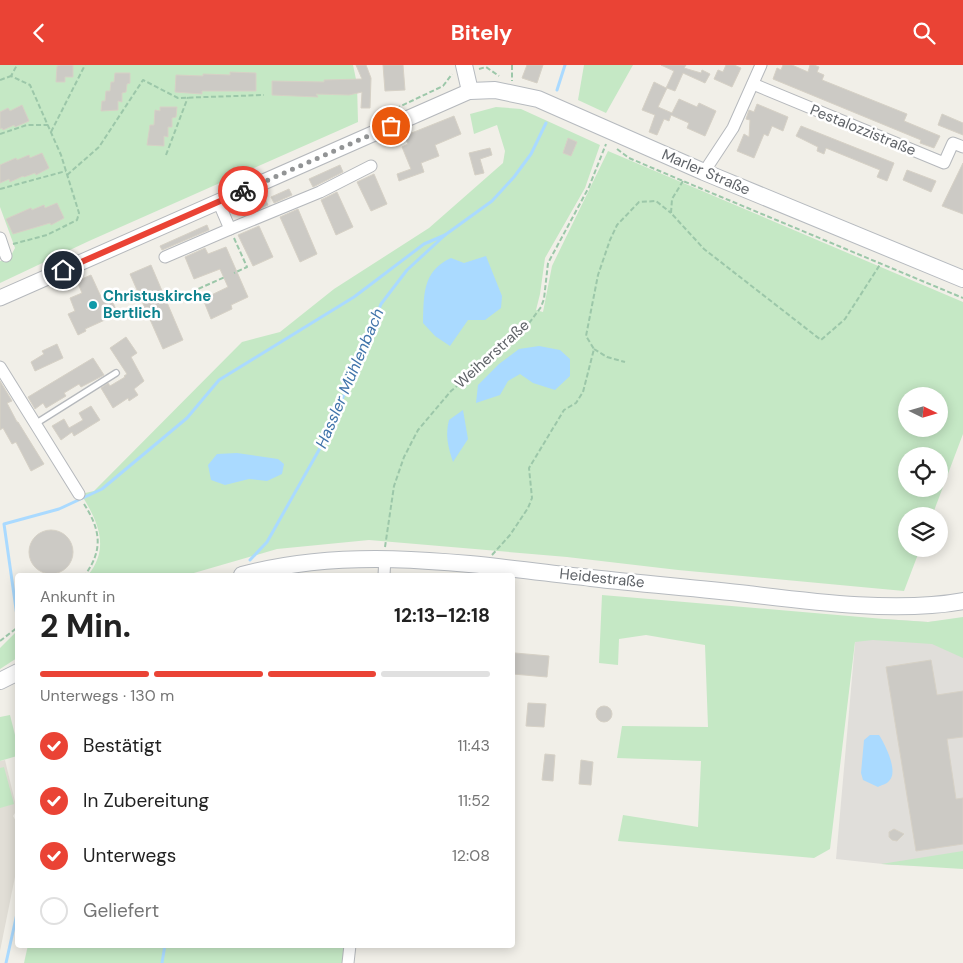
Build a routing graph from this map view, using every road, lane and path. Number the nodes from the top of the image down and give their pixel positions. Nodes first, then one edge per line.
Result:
1 (18, 65) edge
2 (85, 65) edge
3 (464, 65) edge
4 (512, 65) edge
5 (761, 65) edge
6 (11, 76) junction
7 (0, 80) edge
8 (512, 81) dead end
9 (753, 84) junction
10 (470, 91) junction
11 (264, 95) dead end
12 (188, 97) junction
13 (48, 125) junction
14 (611, 130) junction
15 (51, 132) junction
16 (0, 134) edge
17 (614, 147) dead end
18 (963, 147) edge
19 (166, 155) dead end
20 (371, 166) dead end
21 (66, 171) junction
22 (704, 172) junction
23 (67, 175) junction
24 (683, 181) junction
25 (0, 189) edge
26 (218, 201) junction
27 (671, 213) junction
28 (230, 229) junction
29 (0, 238) edge
30 (6, 256) joint
31 (165, 257) dead end
32 (881, 263) junction
33 (234, 273) dead end
34 (225, 277) dead end
35 (963, 279) edge
36 (0, 298) edge
37 (963, 298) edge
38 (171, 301) dead end
39 (594, 349) junction
40 (625, 362) dead end
41 (0, 367) edge
42 (116, 373) dead end
43 (35, 424) junction
44 (82, 499) joint
45 (385, 553) junction
46 (489, 566) junction
47 (87, 573) edge
48 (252, 573) edge
49 (384, 573) edge
50 (963, 601) edge
51 (15, 629) edge
52 (0, 641) edge
53 (15, 674) edge
54 (0, 681) edge
55 (350, 948) edge
56 (348, 963) edge

1 - 6 path
2 - 15 path
3 - 10 main road
4 - 8 path
5 - 9 street
6 - 7 path
6 - 13 path
9 - 18 street, Pestalozzistraße
9 - 22 street
10 - 14 main road, Marler Straße
10 - 26 street
11 - 12 path
12 - 19 path
12 - 23 path
13 - 15 path
13 - 16 path
14 - 22 main road, Marler Straße
14 - 45 path, Weiherstraße
15 - 21 path
17 - 24 path
20 - 28 street
21 - 23 path
21 - 25 path
22 - 35 main road, Marler Straße
23 - 30 path
24 - 27 path
24 - 32 path
26 - 28 street
26 - 36 street
27 - 32 path
27 - 39 path
28 - 31 street
28 - 33 path
29 - 30 street
32 - 37 path
34 - 38 path
39 - 40 path
39 - 46 path
41 - 43 street
42 - 43 lane
43 - 44 street
44 - 47 path
45 - 46 main road, Heidestraße
45 - 48 main road, Heidestraße
45 - 49 street
46 - 50 main road, Heidestraße
51 - 52 path
53 - 54 main road
55 - 56 street

